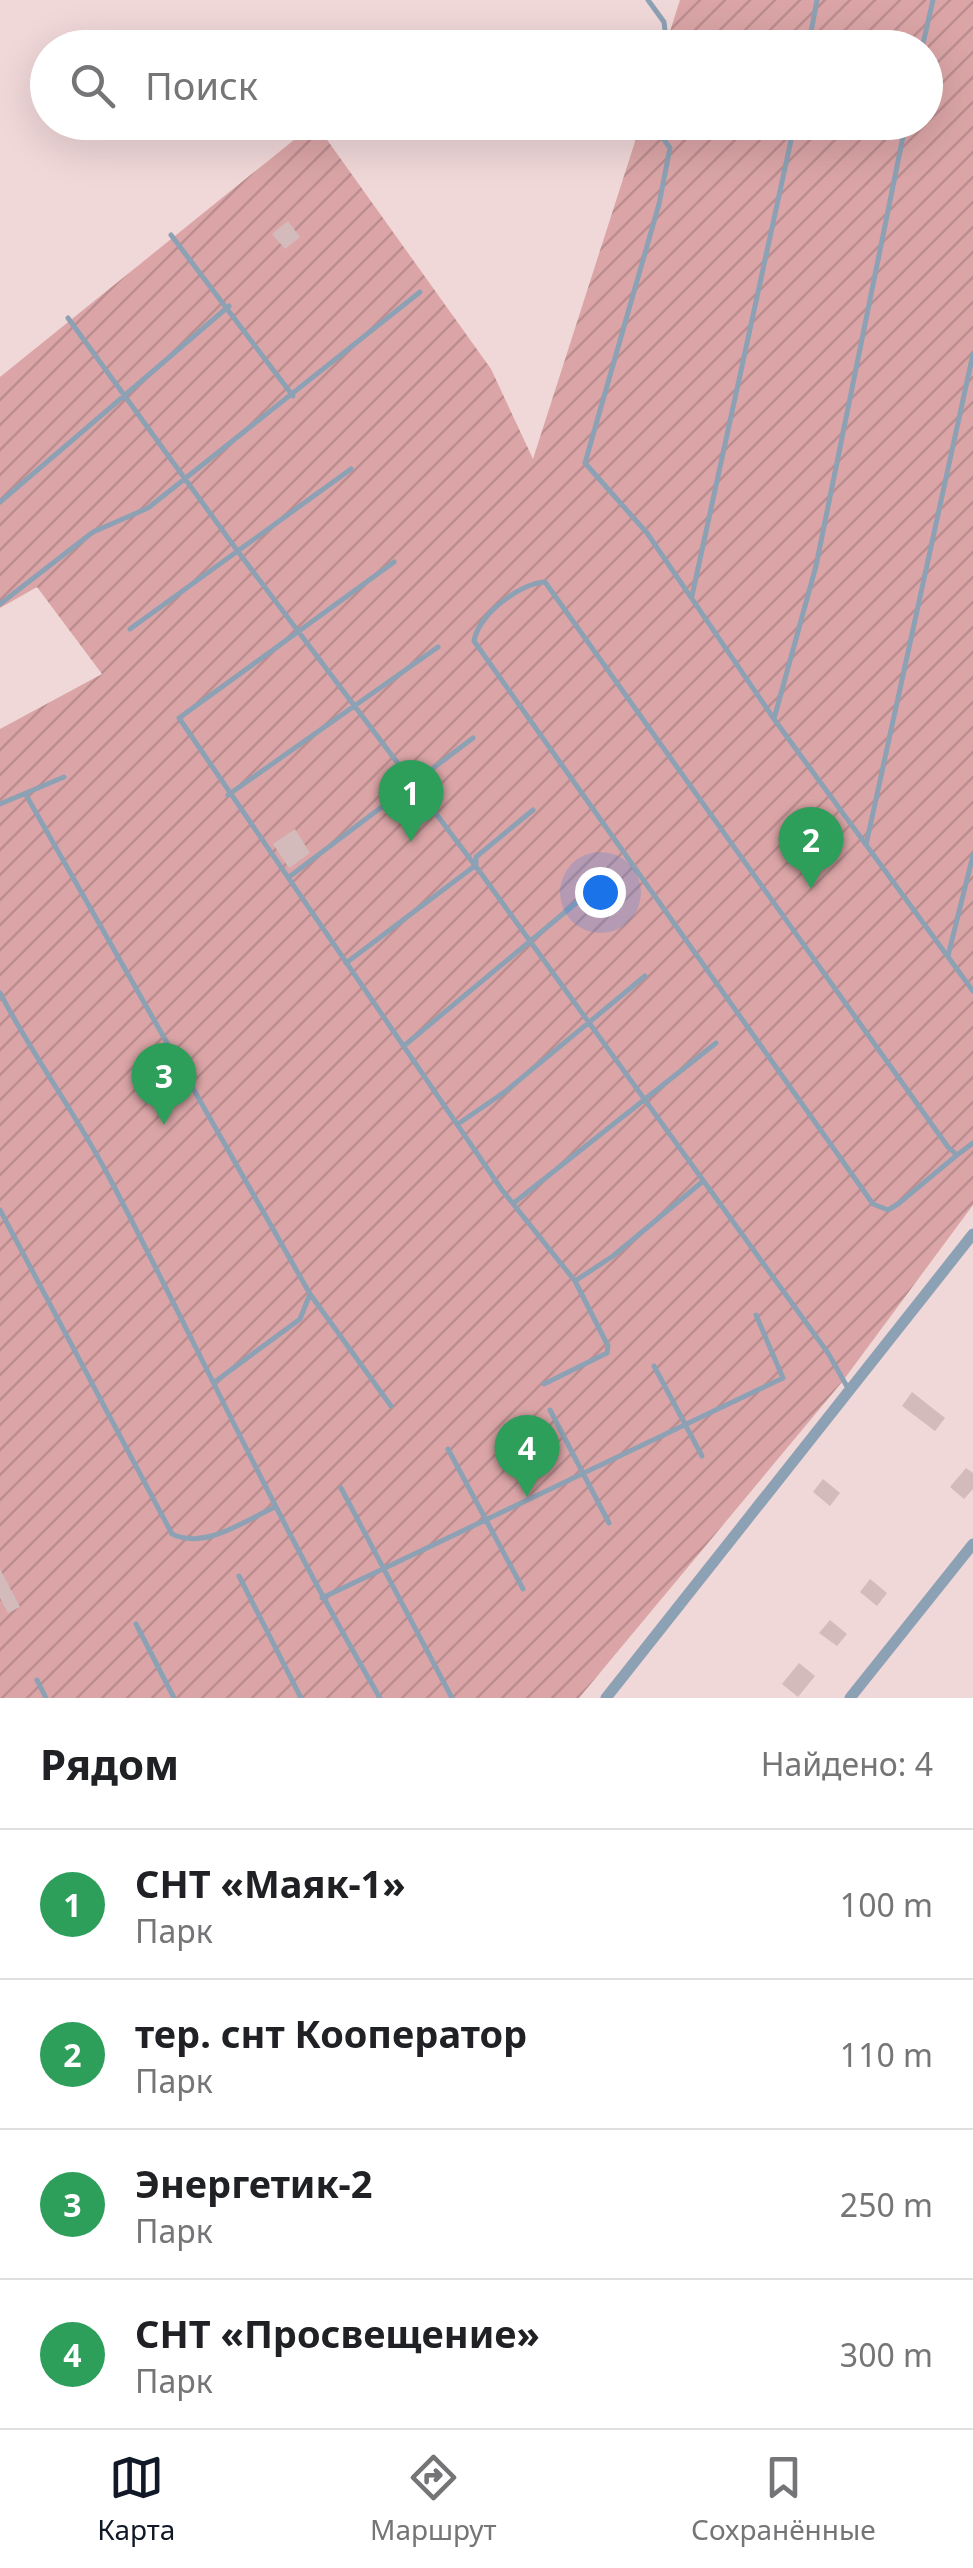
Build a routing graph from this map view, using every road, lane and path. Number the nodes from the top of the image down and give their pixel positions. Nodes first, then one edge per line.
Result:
1 (648, 0) edge
2 (817, 0) edge
3 (933, 0) edge
4 (665, 30) edge
5 (811, 30) edge
6 (926, 30) edge
7 (664, 140) edge
8 (791, 140) edge
9 (902, 140) edge
10 (171, 234) dead end
11 (420, 292) dead end
12 (229, 306) junction
13 (68, 318) dead end
14 (973, 354) edge
15 (125, 394) junction
16 (293, 396) junction
17 (351, 469) dead end
18 (187, 477) junction
19 (0, 502) edge
20 (238, 553) junction
21 (394, 562) dead end
22 (692, 596) junction
23 (0, 604) edge
24 (130, 629) dead end
25 (298, 632) junction
26 (438, 647) dead end
27 (357, 707) junction
28 (774, 719) junction
29 (473, 738) dead end
30 (64, 778) dead end
31 (413, 786) junction
32 (26, 795) junction
33 (228, 795) junction
34 (0, 804) edge
35 (533, 810) dead end
36 (866, 845) junction
37 (973, 855) edge
38 (476, 866) junction
39 (611, 874) dead end
40 (288, 877) junction
41 (529, 943) junction
42 (948, 956) junction
43 (346, 963) junction
44 (645, 976) dead end
45 (973, 991) edge
46 (0, 993) edge
47 (588, 1023) junction
48 (716, 1043) dead end
49 (405, 1045) junction
50 (642, 1100) junction
51 (458, 1124) junction
52 (973, 1143) edge
53 (957, 1155) junction
54 (702, 1182) junction
55 (515, 1202) junction
56 (0, 1210) edge
57 (973, 1234) edge
58 (575, 1281) junction
59 (310, 1294) junction
60 (756, 1314) dead end
61 (654, 1366) dead end
62 (216, 1381) junction
63 (544, 1384) dead end
64 (851, 1392) junction
65 (391, 1406) dead end
66 (550, 1410) dead end
67 (684, 1422) junction
68 (448, 1449) dead end
69 (702, 1456) dead end
70 (582, 1471) junction
71 (341, 1488) dead end
72 (275, 1507) junction
73 (482, 1519) junction
74 (609, 1523) dead end
75 (973, 1544) edge
76 (384, 1568) junction
77 (239, 1576) dead end
78 (523, 1589) dead end
79 (322, 1598) junction
80 (136, 1624) dead end
81 (37, 1680) dead end
82 (46, 1698) edge
83 (174, 1698) edge
84 (301, 1698) edge
85 (380, 1698) edge
86 (452, 1698) edge
87 (606, 1698) edge
88 (850, 1698) edge

1 - 4 lane
2 - 5 lane
3 - 6 lane
7 - 22 lane
8 - 22 lane
9 - 28 lane
10 - 12 lane
11 - 16 lane
12 - 15 lane
12 - 16 lane
13 - 15 lane
14 - 36 lane
15 - 18 lane
15 - 19 lane
16 - 18 lane
17 - 20 lane
18 - 20 lane
18 - 23 lane
20 - 24 lane
20 - 25 lane
21 - 25 lane
22 - 28 lane
25 - 27 lane
25 - 33 lane
26 - 27 lane
27 - 31 lane
27 - 33 lane
28 - 36 lane
29 - 31 lane
30 - 32 lane
31 - 38 lane
31 - 40 lane
32 - 34 lane
32 - 59 lane
33 - 40 lane
35 - 38 lane
36 - 42 lane
37 - 42 lane
38 - 41 lane
38 - 43 lane
39 - 41 lane
40 - 43 lane
41 - 47 lane
41 - 49 lane
42 - 45 lane
43 - 49 lane
44 - 47 lane
46 - 62 lane
47 - 50 lane
47 - 51 lane
48 - 50 lane
49 - 51 lane
50 - 54 lane
50 - 55 lane
51 - 55 lane
52 - 53 lane
53 - 53 lane
54 - 58 lane
54 - 64 lane
55 - 58 lane
56 - 72 lane
57 - 64 street
58 - 63 lane
59 - 62 lane
59 - 65 lane
60 - 67 lane
61 - 67 lane
62 - 72 lane
64 - 87 street
66 - 70 lane
67 - 69 lane
67 - 70 lane
68 - 73 lane
70 - 73 lane
70 - 74 lane
71 - 76 lane
72 - 79 lane
73 - 76 lane
73 - 78 lane
75 - 88 street
76 - 79 lane
76 - 86 lane
77 - 84 lane
79 - 85 lane
80 - 83 lane
81 - 82 lane

